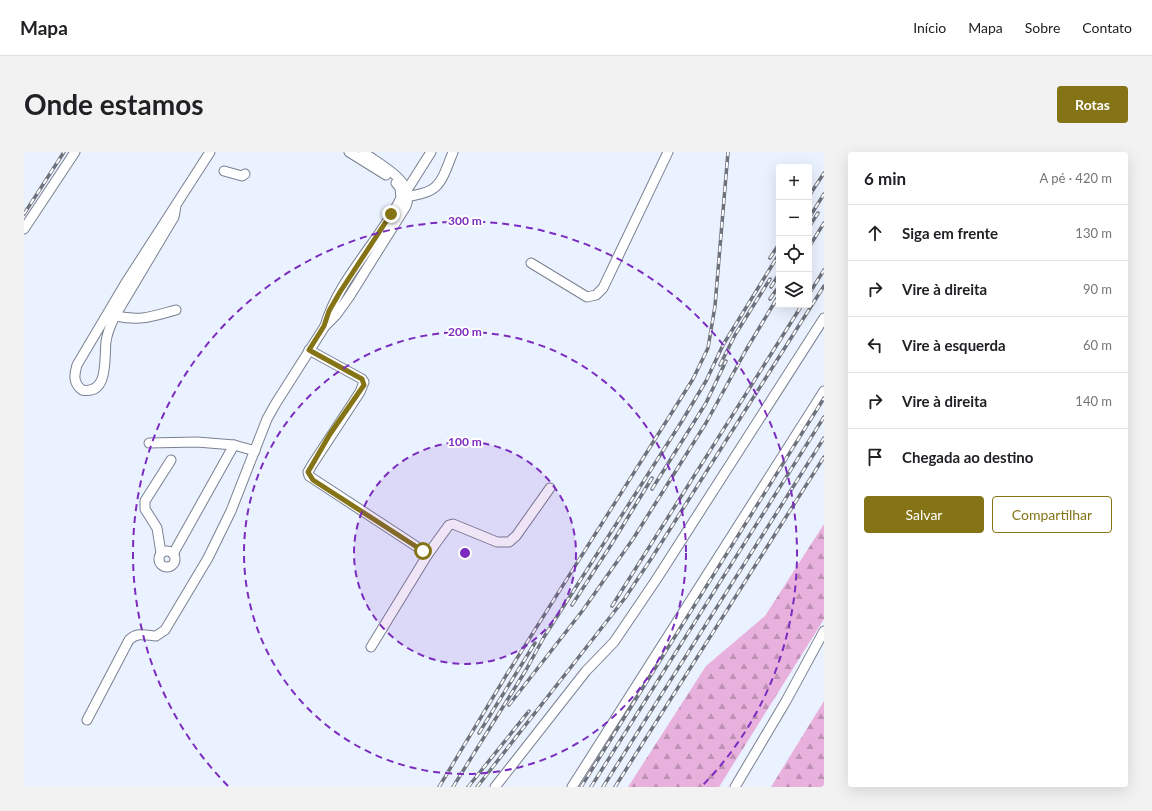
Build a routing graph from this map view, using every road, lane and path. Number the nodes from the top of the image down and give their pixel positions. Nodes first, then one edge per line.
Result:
1 (74, 152) edge
2 (210, 152) edge
3 (349, 152) edge
4 (363, 152) edge
5 (431, 152) edge
6 (453, 152) edge
7 (668, 152) edge
8 (224, 171) dead end
9 (245, 174) dead end
10 (404, 194) junction
11 (176, 206) junction
12 (24, 229) edge
13 (531, 263) dead end
14 (176, 310) dead end
15 (115, 316) junction
16 (824, 318) edge
17 (309, 350) junction
18 (824, 391) edge
19 (149, 443) dead end
20 (234, 445) junction
21 (255, 451) junction
22 (171, 460) dead end
23 (550, 488) dead end
24 (161, 553) junction
25 (173, 554) junction
26 (428, 554) junction
27 (824, 631) edge
28 (371, 647) dead end
29 (87, 720) dead end
30 (495, 787) edge
31 (572, 787) edge
32 (734, 787) edge

1 - 12 lane
2 - 11 lane
3 - 10 lane
4 - 10 lane
5 - 10 lane
6 - 10 lane
7 - 13 lane
8 - 9 lane
10 - 17 lane
11 - 15 lane
11 - 15 lane
14 - 15 lane
16 - 30 lane
17 - 21 lane
17 - 26 lane
18 - 31 lane
19 - 20 lane
20 - 21 lane
20 - 25 lane
21 - 29 lane
22 - 24 lane
23 - 26 lane
24 - 25 lane
24 - 25 lane
26 - 28 lane
27 - 32 lane

